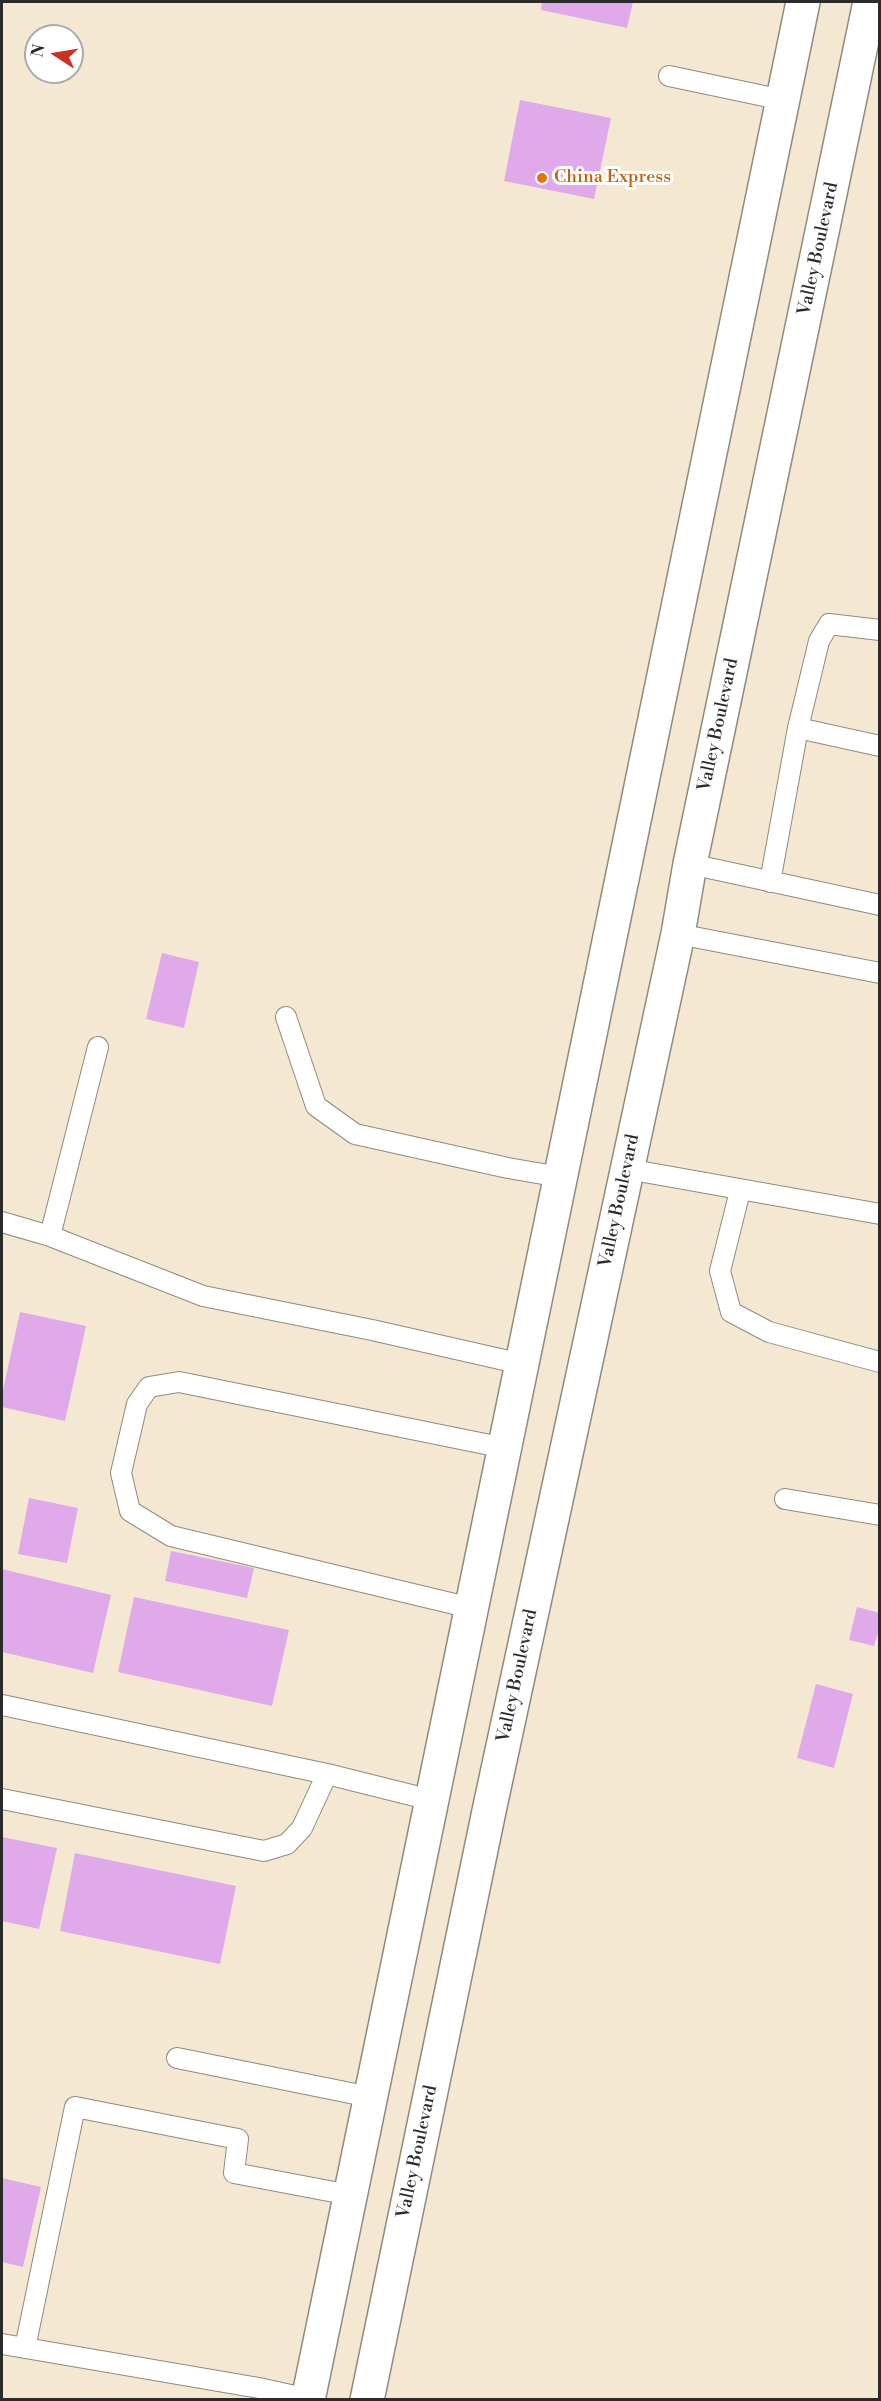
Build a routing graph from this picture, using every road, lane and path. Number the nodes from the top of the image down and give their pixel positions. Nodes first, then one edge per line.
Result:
1 (803, 2) edge
2 (870, 2) edge
3 (669, 76) dead end
4 (783, 100) junction
5 (879, 630) edge
6 (798, 728) junction
7 (879, 746) edge
8 (690, 864) junction
9 (770, 882) junction
10 (879, 905) edge
11 (678, 934) junction
12 (879, 973) edge
13 (286, 1017) dead end
14 (98, 1047) dead end
15 (627, 1169) junction
16 (560, 1178) junction
17 (740, 1191) junction
18 (879, 1214) edge
19 (2, 1222) edge
20 (50, 1236) junction
21 (879, 1362) edge
22 (522, 1364) junction
23 (505, 1448) junction
24 (785, 1499) dead end
25 (879, 1515) edge
26 (471, 1608) junction
27 (2, 1705) edge
28 (327, 1774) junction
29 (2, 1799) edge
30 (431, 1800) junction
31 (177, 2058) dead end
32 (370, 2097) junction
33 (350, 2195) junction
34 (2, 2344) edge
35 (25, 2348) junction
36 (308, 2399) edge
37 (367, 2400) edge

1 - 4 main road
2 - 8 main road, Valley Boulevard
3 - 4 lane
4 - 16 main road
5 - 6 lane
6 - 7 lane
6 - 9 lane
8 - 9 lane
8 - 11 main road, Valley Boulevard
9 - 10 lane
11 - 12 lane
11 - 15 main road, Valley Boulevard
13 - 16 lane
14 - 20 lane
15 - 17 lane
15 - 37 main road, Valley Boulevard
16 - 22 main road
17 - 18 lane
17 - 21 lane
19 - 20 lane
20 - 22 lane
22 - 23 main road
23 - 26 main road
23 - 26 lane
24 - 25 lane
26 - 30 main road
27 - 28 lane
28 - 29 lane
28 - 30 lane
30 - 32 main road
31 - 32 lane
32 - 33 main road
33 - 35 lane
33 - 36 main road
34 - 35 lane
35 - 36 lane

